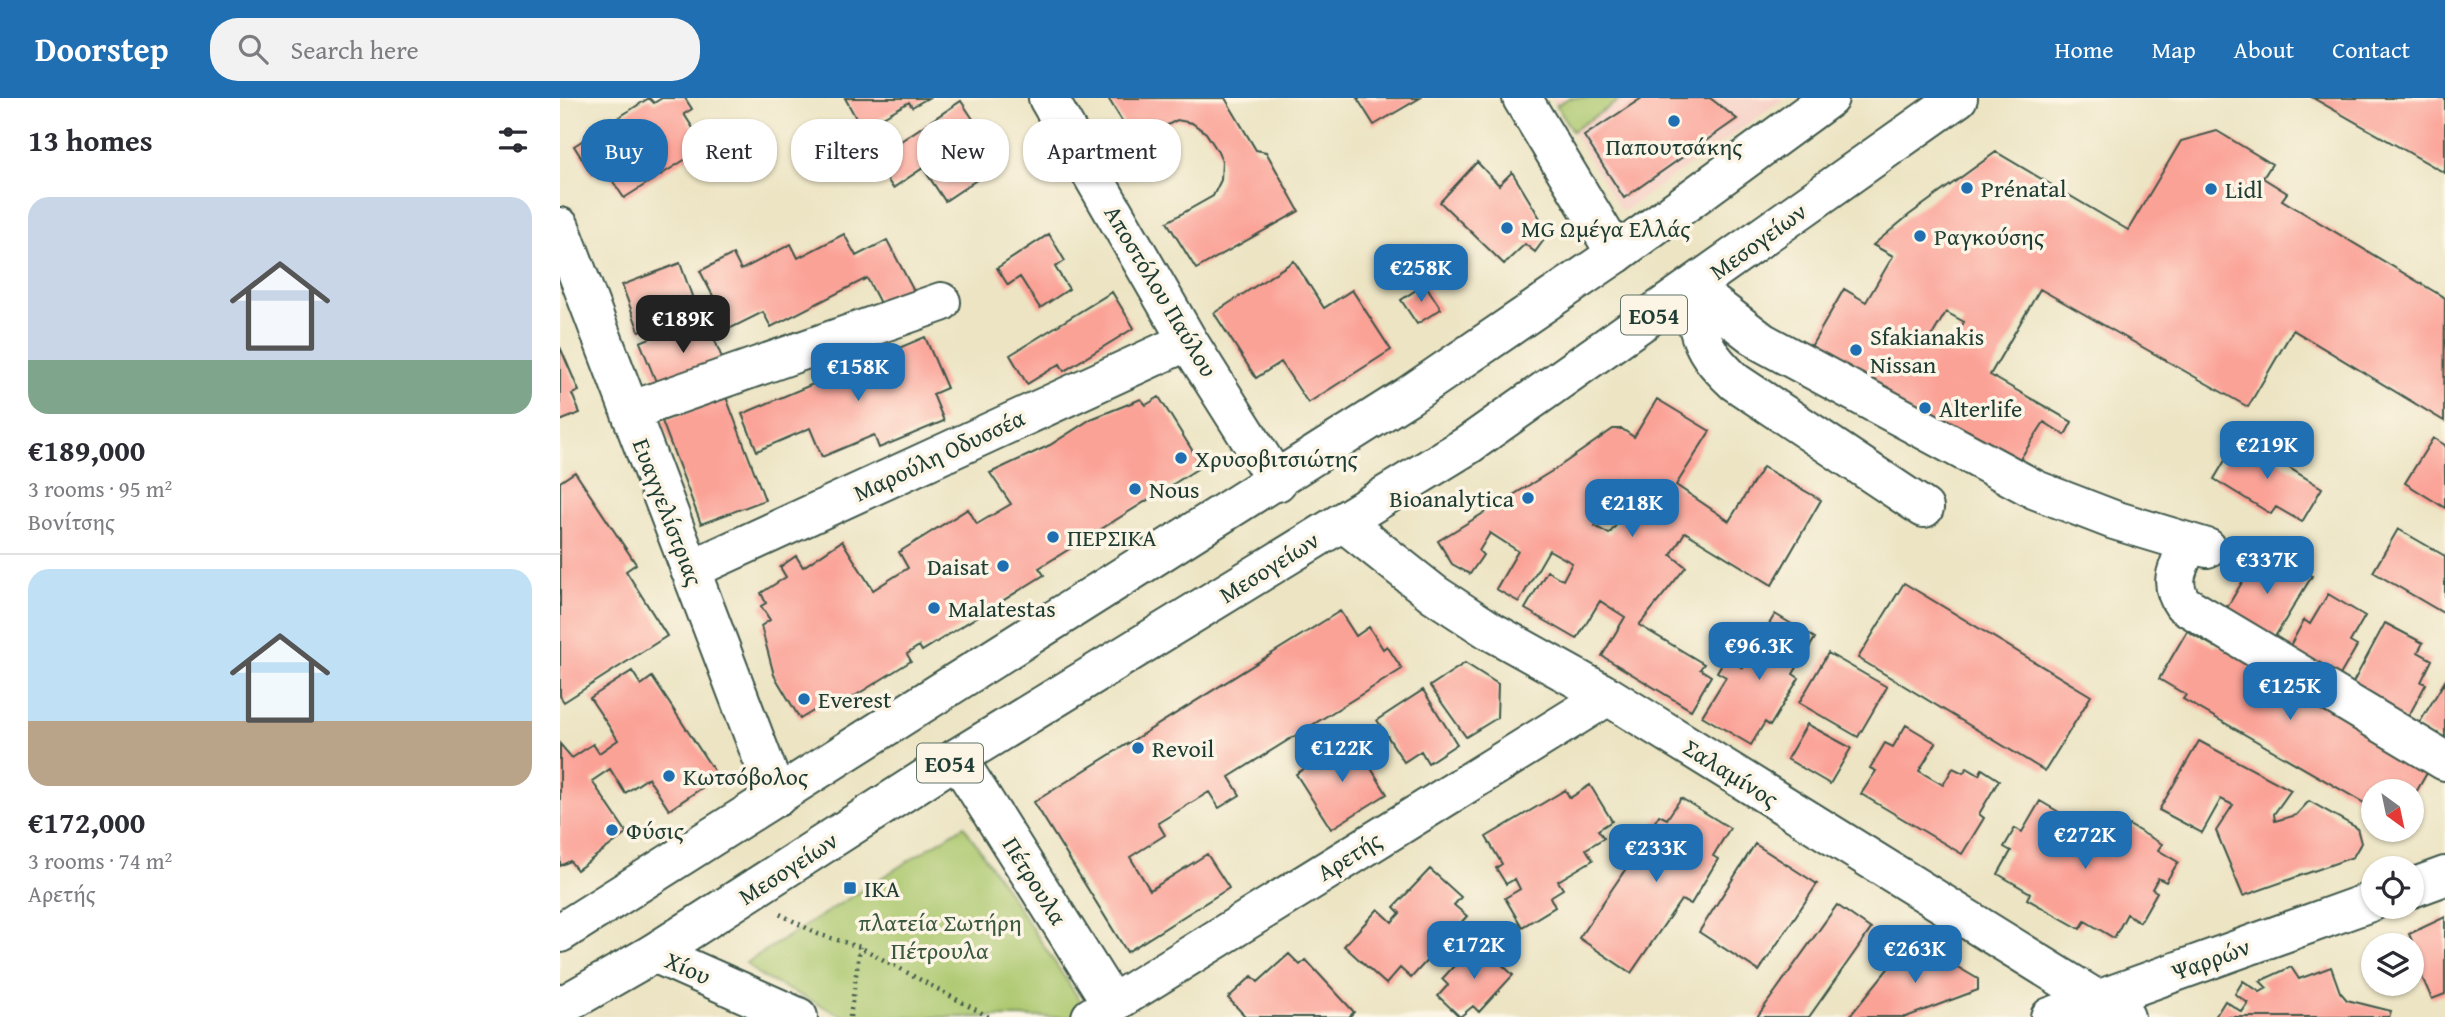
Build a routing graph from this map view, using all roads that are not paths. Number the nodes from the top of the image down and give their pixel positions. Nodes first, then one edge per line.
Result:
1 (1048, 98) edge
2 (1522, 98) edge
3 (1829, 98) edge
4 (1958, 98) edge
5 (560, 227) edge
6 (1616, 254) junction
7 (1702, 297) junction
8 (941, 302) dead end
9 (1188, 341) junction
10 (630, 411) junction
11 (1277, 482) junction
12 (1924, 508) dead end
13 (1343, 522) junction
14 (690, 570) junction
15 (1608, 696) junction
16 (957, 758) junction
17 (2445, 761) edge
18 (776, 797) junction
19 (2445, 876) edge
20 (2424, 884) edge
21 (2361, 906) edge
22 (560, 933) edge
23 (654, 954) junction
24 (560, 1007) edge
25 (2111, 1009) edge
26 (1101, 1010) edge
27 (798, 1017) edge
28 (2050, 1017) edge

1 - 9 street, Αποστόλου Παύλου
2 - 6 street
3 - 6 street, ΕΟ54
4 - 7 street, Μεσογείων / ΕΟ54
5 - 10 street, Ευαγγελίστριας
6 - 11 street, ΕΟ54
7 - 12 street
7 - 13 street, Μεσογείων / ΕΟ54
7 - 17 street
8 - 10 street
9 - 11 street, Αποστόλου Παύλου
9 - 14 street, Μαρούλη Οδυσσέα
10 - 14 street, Ευαγγελίστριας
11 - 18 street, ΕΟ54
13 - 15 street, Σαλαμίνος
13 - 16 street, Μεσογείων / ΕΟ54
14 - 18 street, Ευαγγελίστριας
15 - 25 street, Σαλαμίνος
15 - 26 street, Αρετής
16 - 23 street, Μεσογείων / ΕΟ54
16 - 26 street, Πέτρουλα
18 - 22 street, ΕΟ54
19 - 20 street
21 - 25 street, Ψαρρών
23 - 24 street, Μεσογείων / ΕΟ54
23 - 27 street, Χίου
25 - 28 street, Ψαρρών

